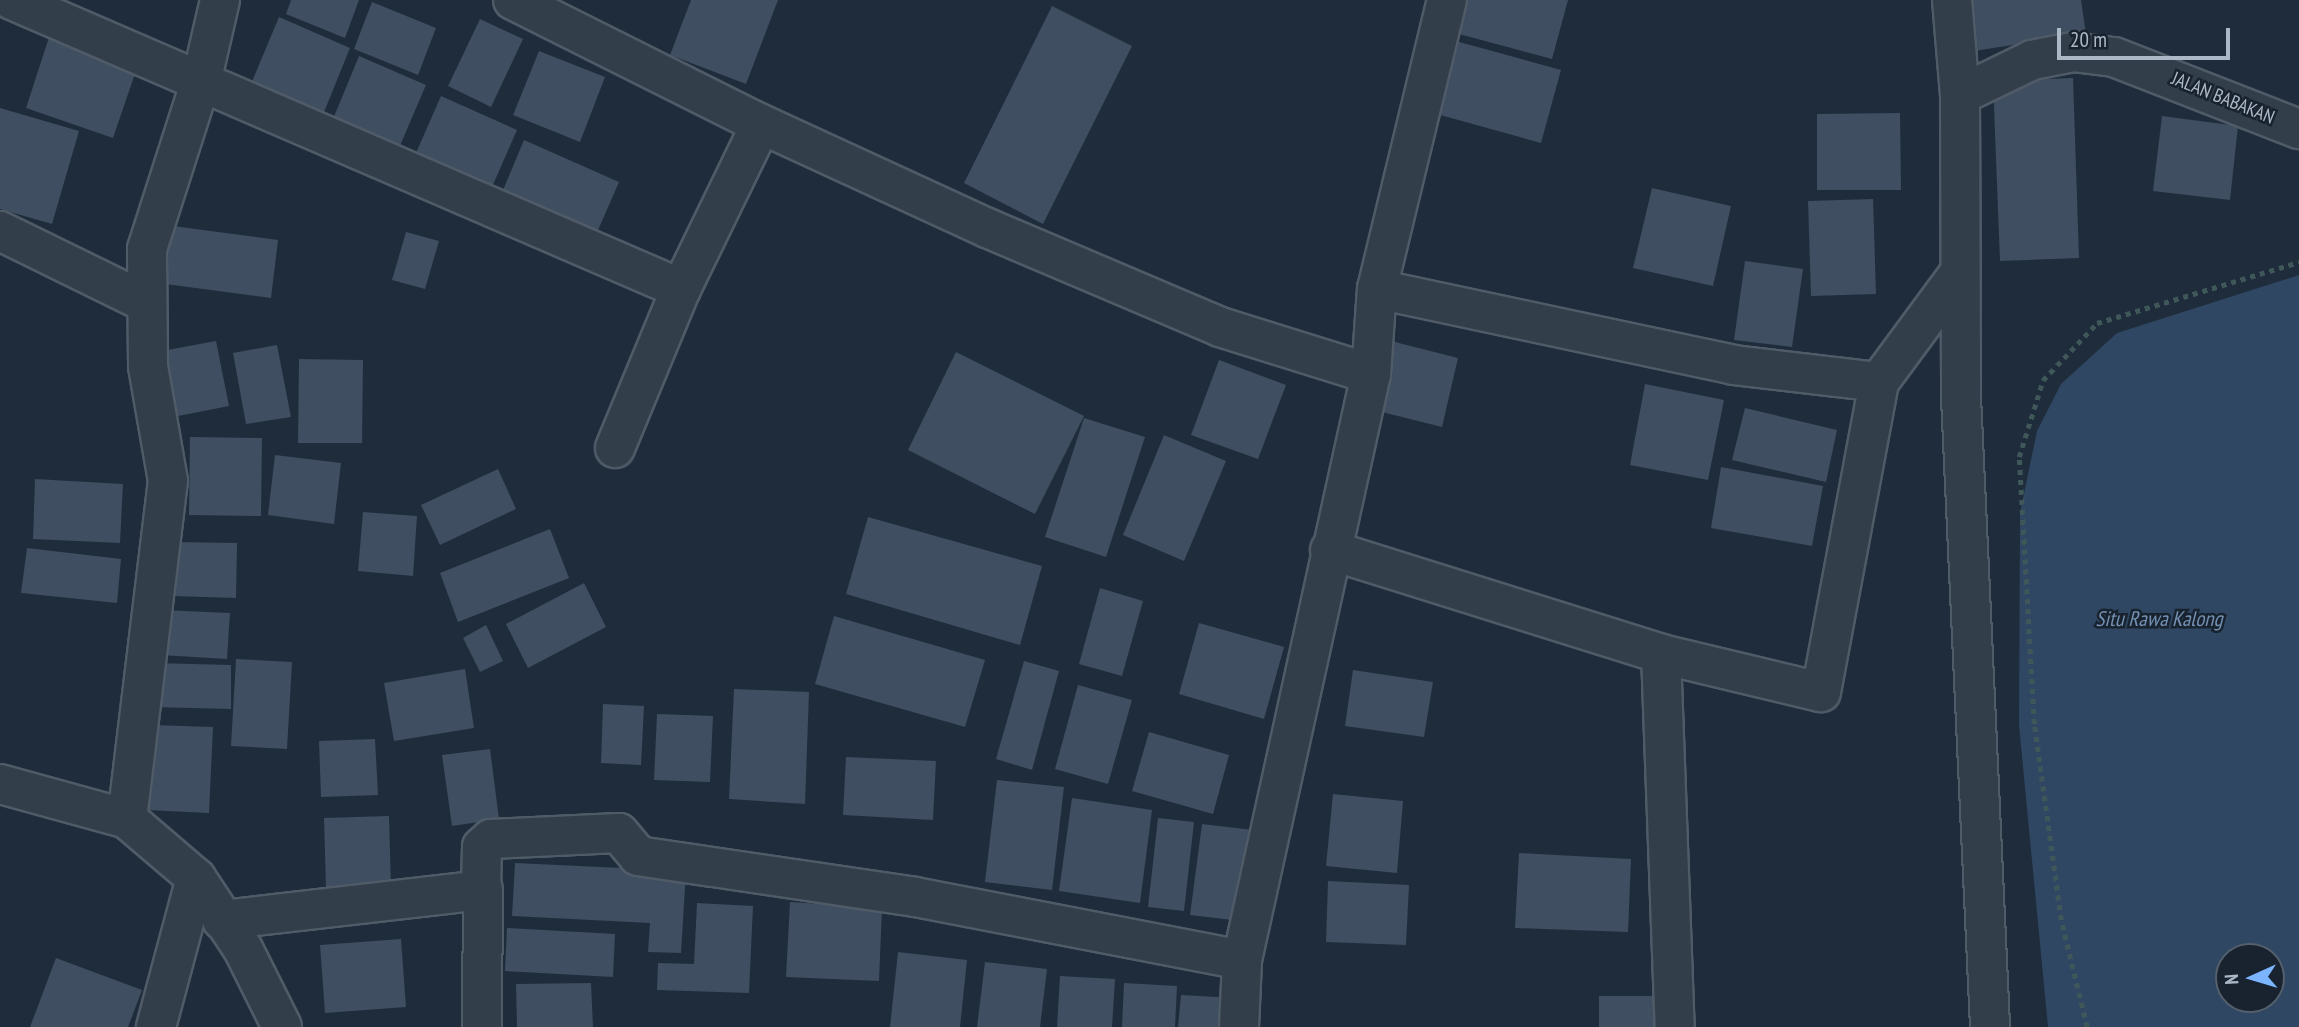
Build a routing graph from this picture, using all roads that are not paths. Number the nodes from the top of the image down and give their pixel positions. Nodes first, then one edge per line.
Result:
1 (12, 0) edge
2 (220, 0) edge
3 (513, 0) edge
4 (1447, 0) edge
5 (1952, 0) edge
6 (202, 78) junction
7 (1960, 96) junction
8 (761, 124) junction
9 (2299, 129) edge
10 (0, 231) edge
11 (1961, 272) junction
12 (681, 289) junction
13 (1377, 289) junction
14 (145, 302) junction
15 (1371, 374) junction
16 (1879, 382) junction
17 (615, 447) dead end
18 (1330, 550) junction
19 (1661, 654) junction
20 (0, 784) edge
21 (127, 819) junction
22 (196, 878) junction
23 (483, 889) junction
24 (222, 920) junction
25 (1242, 960) junction
26 (156, 1027) edge
27 (282, 1027) edge
28 (482, 1027) edge
29 (1238, 1027) edge
30 (1675, 1027) edge
31 (1990, 1027) edge

1 - 6 street
2 - 6 street
3 - 8 street
4 - 13 street
5 - 7 street
6 - 12 street
6 - 14 street
7 - 9 street, JALAN BABAKAN
7 - 11 street
8 - 12 street
8 - 15 street
10 - 14 street
11 - 16 street
11 - 31 street
12 - 17 street
13 - 15 street
13 - 16 street
14 - 21 street
15 - 18 street
16 - 19 street
18 - 19 street
18 - 25 street
19 - 30 street
20 - 21 street
21 - 22 street
22 - 24 street
22 - 26 street
23 - 24 street
23 - 25 street
23 - 28 street
24 - 27 street
25 - 29 street

